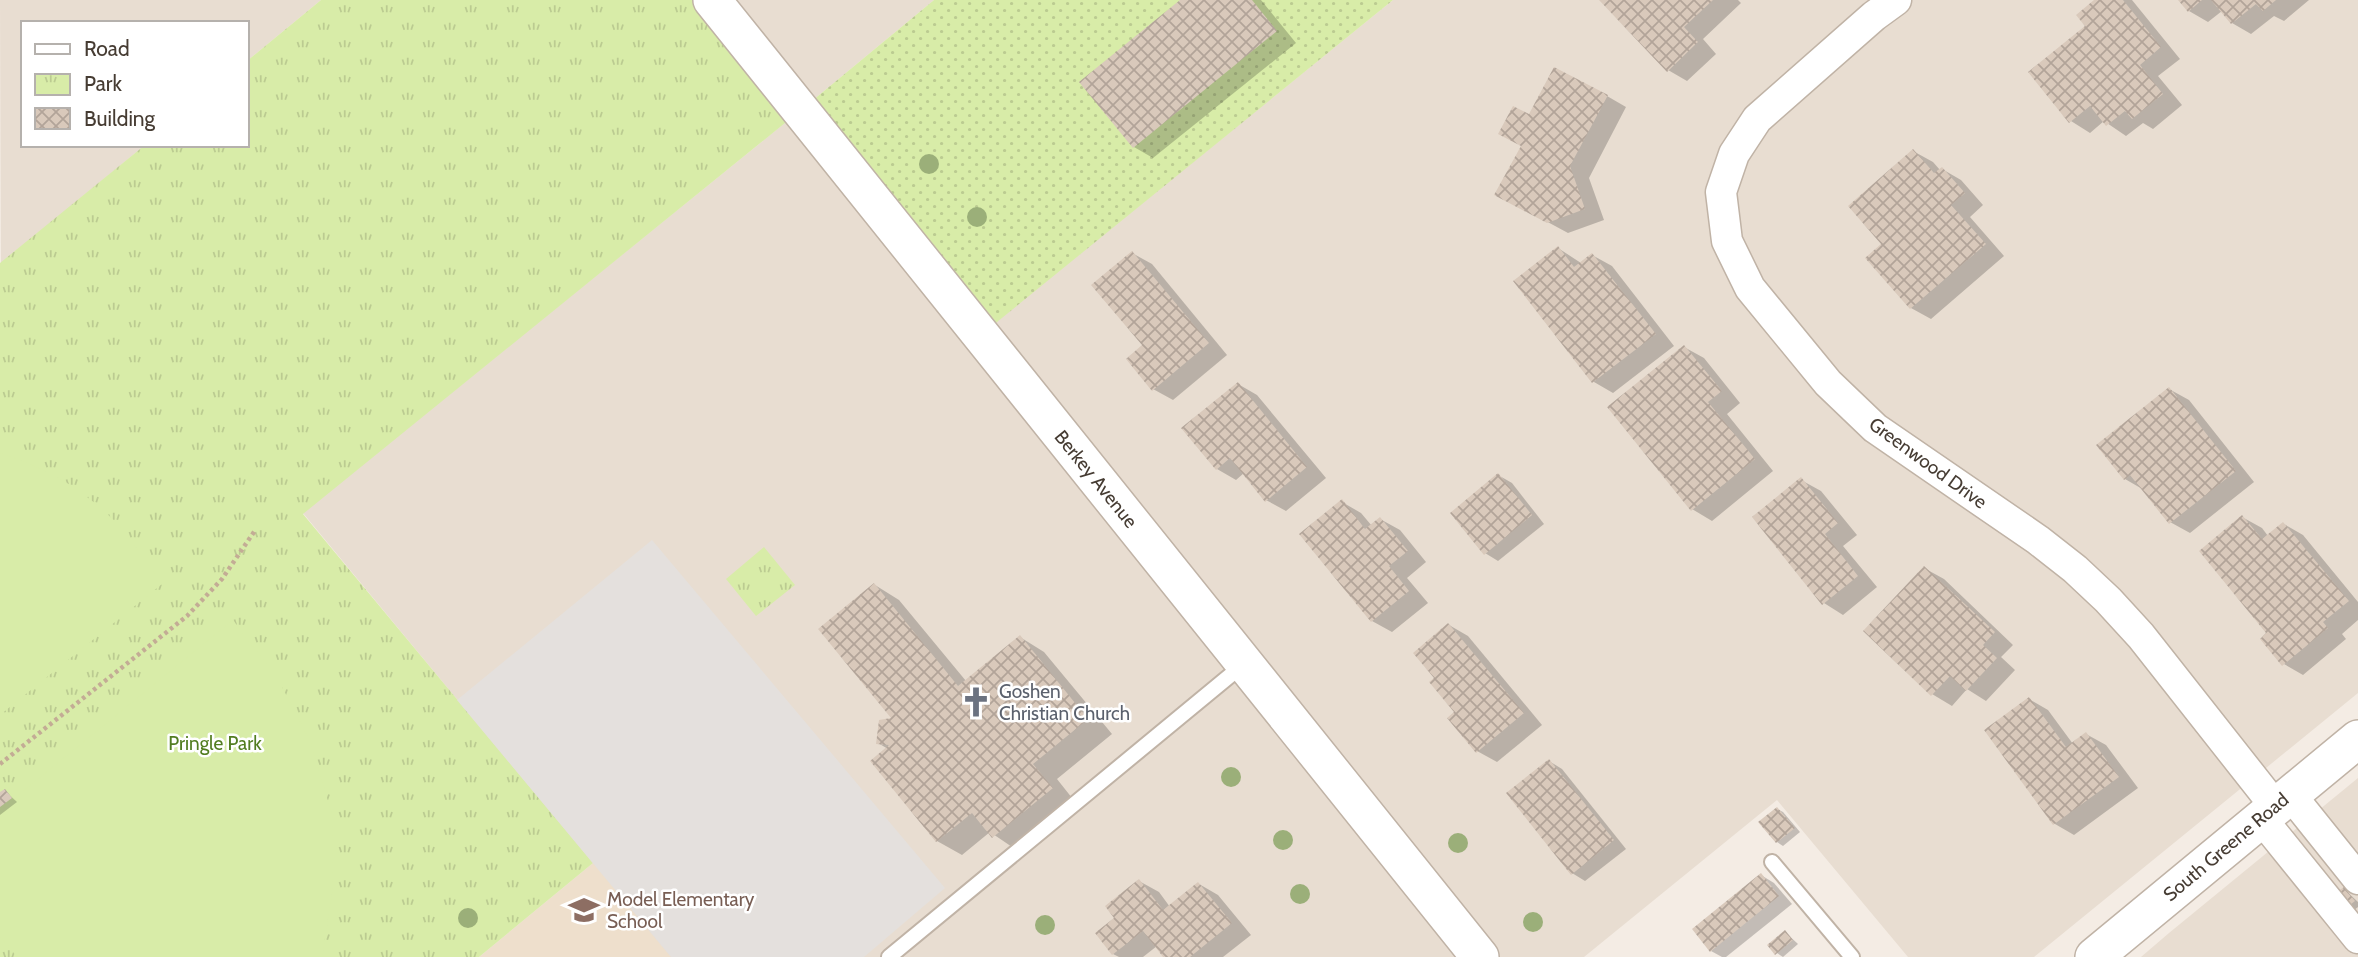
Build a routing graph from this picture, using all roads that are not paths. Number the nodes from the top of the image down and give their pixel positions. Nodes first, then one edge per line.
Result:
1 (712, 0) edge
2 (1896, 0) edge
3 (1245, 663) junction
4 (2358, 738) edge
5 (2275, 806) junction
6 (1772, 862) dead end
7 (2358, 879) edge
8 (2358, 938) edge
9 (889, 957) edge
10 (1480, 957) edge
11 (1852, 957) edge
12 (2094, 957) edge

1 - 3 street, Berkey Avenue
2 - 5 street, Greenwood Drive
3 - 9 lane
3 - 10 street, Berkey Avenue
4 - 5 street, South Greene Road
5 - 7 street
5 - 8 street
5 - 12 street, South Greene Road
6 - 11 lane

